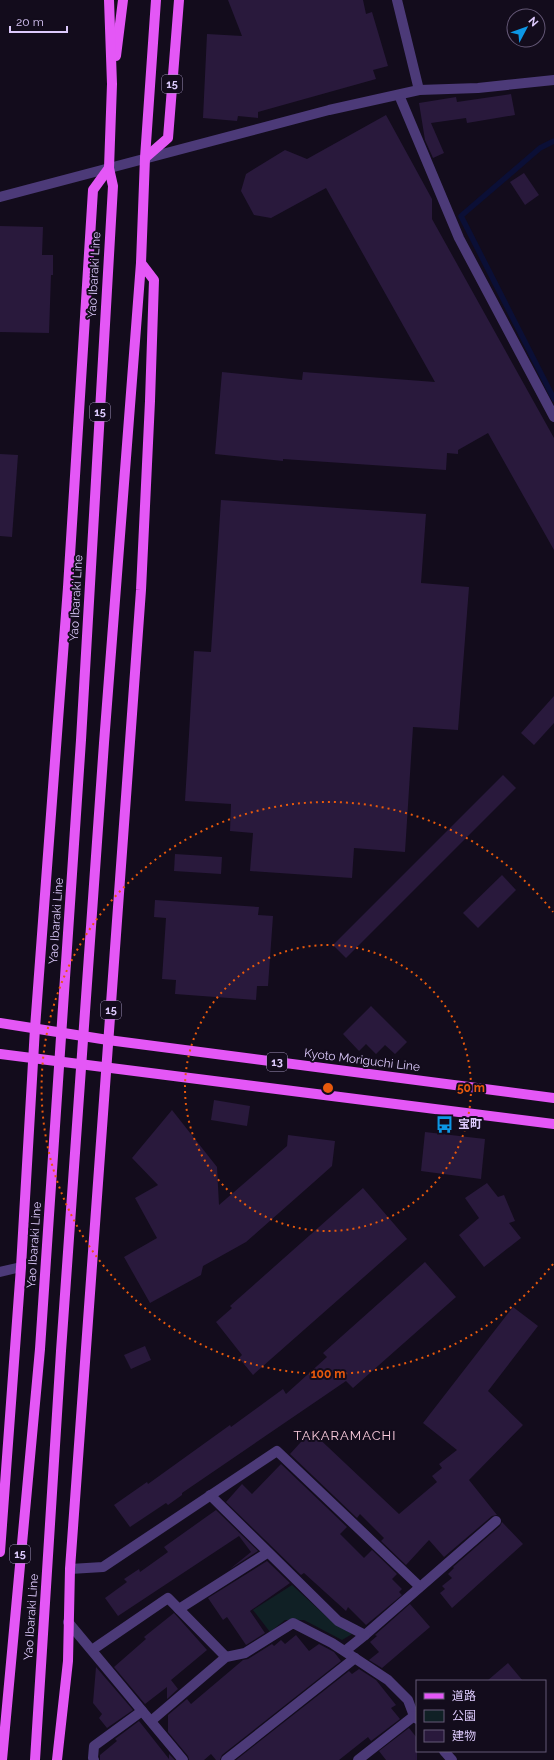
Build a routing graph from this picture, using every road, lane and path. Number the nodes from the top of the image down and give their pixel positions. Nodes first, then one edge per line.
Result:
1 (109, 0) edge
2 (123, 0) edge
3 (156, 0) edge
4 (180, 0) edge
5 (397, 0) edge
6 (554, 80) edge
7 (112, 84) junction
8 (419, 90) junction
9 (399, 95) junction
10 (145, 158) junction
11 (109, 168) junction
12 (0, 197) edge
13 (141, 263) junction
14 (554, 417) edge
15 (0, 1023) edge
16 (35, 1028) junction
17 (108, 1040) junction
18 (0, 1054) edge
19 (34, 1059) junction
20 (107, 1067) junction
21 (554, 1098) edge
22 (554, 1124) edge
23 (21, 1267) junction
24 (0, 1272) edge
25 (2, 1495) edge
26 (210, 1496) junction
27 (496, 1521) dead end
28 (0, 1552) edge
29 (267, 1553) junction
30 (70, 1569) junction
31 (419, 1586) junction
32 (179, 1609) junction
33 (68, 1622) junction
34 (365, 1634) junction
35 (92, 1650) junction
36 (345, 1651) junction
37 (226, 1657) junction
38 (355, 1658) junction
39 (142, 1711) junction
40 (415, 1717) edge
41 (151, 1721) junction
42 (445, 1752) edge
43 (2, 1760) edge
44 (35, 1760) edge
45 (57, 1760) edge
46 (94, 1760) edge
47 (183, 1760) edge
48 (226, 1760) edge
49 (358, 1760) edge
50 (452, 1760) edge

1 - 7 main road, 15
2 - 7 main road, 15
3 - 10 main road, 15
4 - 10 main road, 15
5 - 8 street
6 - 8 street
7 - 11 main road, Yao Ibaraki Line / 15
8 - 9 street
9 - 10 street
9 - 14 street
10 - 11 street
10 - 13 main road, Yao Ibaraki Line / 15
11 - 12 street
11 - 16 main road, 15
11 - 43 main road, Yao Ibaraki Line / 15
13 - 17 main road, 15
13 - 44 main road, Yao Ibaraki Line / 15
15 - 16 main road, Kyoto Moriguchi Line / 13
16 - 17 main road, Kyoto Moriguchi Line / 13
16 - 19 main road, 15
17 - 20 main road, 15
17 - 21 main road, Kyoto Moriguchi Line / 13
18 - 19 main road, 13
19 - 20 main road, 13
19 - 23 main road, 15
20 - 22 main road, 13
20 - 30 main road, 15
23 - 24 street
23 - 25 main road, 15
25 - 28 main road, 15
26 - 29 street
26 - 30 street
26 - 31 street
27 - 31 street
29 - 32 street
29 - 34 street
30 - 33 main road, 15
31 - 34 street
32 - 35 street
32 - 37 street
33 - 35 street
33 - 45 main road, 15
34 - 36 street
35 - 39 street
36 - 37 street
36 - 38 street
37 - 41 street
38 - 40 street
38 - 48 street
39 - 41 street
39 - 46 street
40 - 49 street
41 - 47 street
42 - 50 street

